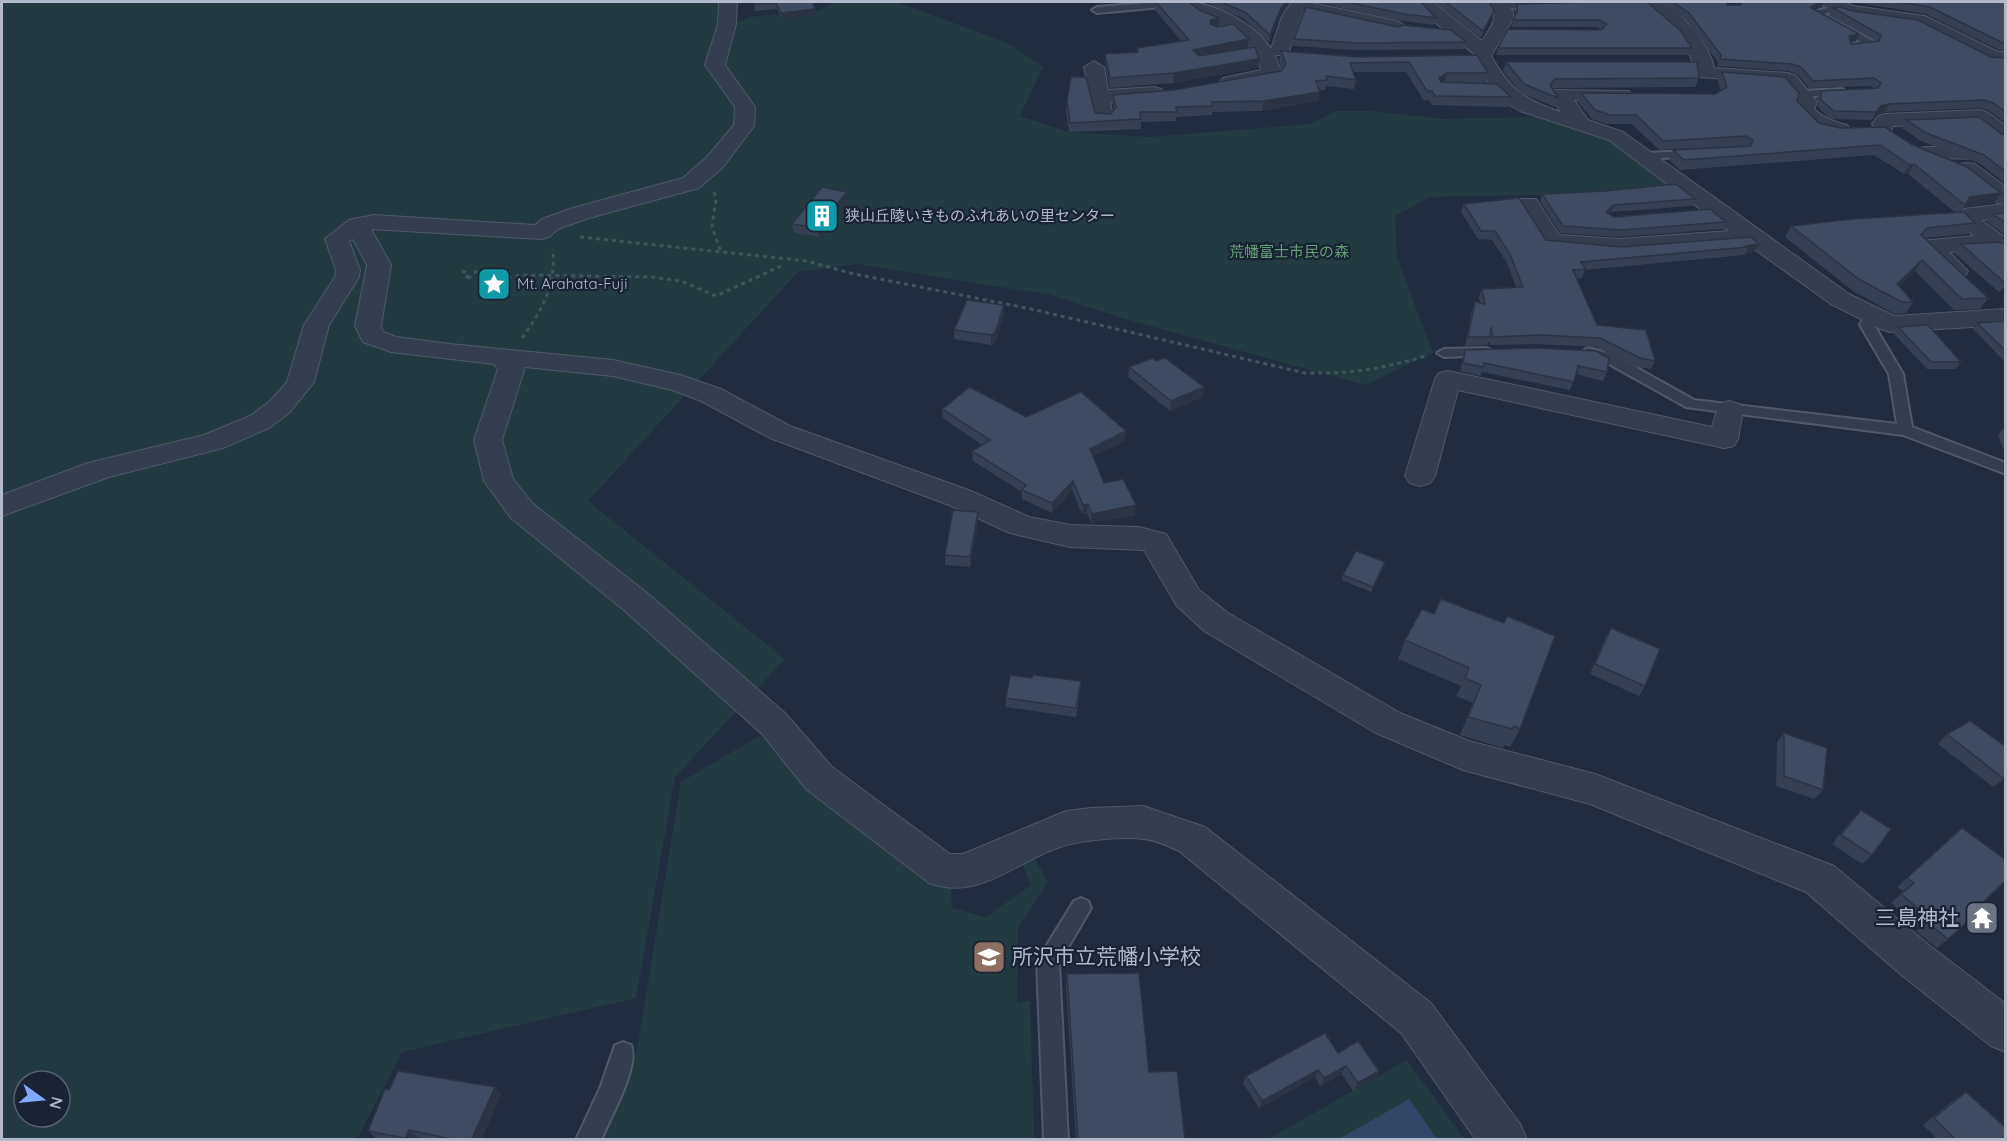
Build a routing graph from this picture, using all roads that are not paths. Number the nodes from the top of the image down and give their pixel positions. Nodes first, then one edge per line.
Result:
1 (728, 2) edge
2 (1184, 2) edge
3 (1191, 2) edge
4 (1424, 2) edge
5 (1647, 2) edge
6 (1923, 2) edge
7 (1497, 4) edge
8 (1545, 4) edge
9 (1834, 4) edge
10 (1097, 10) dead end
11 (1292, 16) junction
12 (1906, 17) junction
13 (1248, 20) junction
14 (1378, 21) junction
15 (1402, 26) edge
16 (1439, 31) edge
17 (1460, 33) junction
18 (1367, 39) edge
19 (1490, 47) junction
20 (1850, 47) edge
21 (1273, 51) junction
22 (1459, 56) edge
23 (2000, 58) edge
24 (1509, 63) edge
25 (1683, 63) edge
26 (1094, 67) dead end
27 (1706, 68) junction
28 (2006, 78) edge
29 (1212, 85) edge
30 (1173, 91) edge
31 (1859, 91) edge
32 (1801, 94) junction
33 (1641, 95) edge
34 (1711, 95) edge
35 (1100, 97) junction
36 (1103, 118) edge
37 (1579, 122) junction
38 (1884, 128) junction
39 (2006, 136) edge
40 (1914, 147) junction
41 (1709, 153) edge
42 (2006, 153) edge
43 (1645, 156) junction
44 (2006, 198) edge
45 (1528, 204) dead end
46 (1718, 210) junction
47 (2006, 211) edge
48 (1694, 212) edge
49 (357, 225) junction
50 (1751, 236) junction
51 (2001, 245) edge
52 (1871, 315) junction
53 (2006, 317) edge
54 (1501, 351) edge
55 (1578, 351) edge
56 (1444, 353) road end
57 (502, 358) junction
58 (1729, 410) junction
59 (1905, 430) junction
60 (2006, 469) edge
61 (1420, 476) dead end
62 (2, 506) edge
63 (1081, 908) dead end
64 (2006, 1031) edge
65 (623, 1053) dead end
66 (588, 1140) edge
67 (1056, 1140) edge
68 (1504, 1140) edge

1 - 49 street
2 - 10 lane
3 - 13 street
4 - 17 street
5 - 27 street
6 - 12 street
7 - 8 lane
7 - 19 street
9 - 12 street
9 - 20 lane
11 - 13 street
11 - 14 street
11 - 21 street
12 - 23 street
13 - 21 street
14 - 15 street
14 - 18 street
16 - 17 lane
17 - 19 street
19 - 22 street
19 - 24 street
19 - 37 street
21 - 29 street
23 - 28 street
25 - 27 street
26 - 35 street
27 - 32 street
27 - 34 street
30 - 35 street
31 - 32 lane
32 - 38 street
33 - 37 street
35 - 36 street
37 - 43 street
38 - 39 street
38 - 40 street
40 - 42 street
40 - 44 street
41 - 43 lane
43 - 46 street
45 - 50 street
46 - 48 lane
46 - 50 street
47 - 51 street
49 - 57 street
49 - 62 street
50 - 52 street
51 - 53 street
52 - 53 street
52 - 59 lane
54 - 56 lane
55 - 58 lane
57 - 64 street
57 - 68 street
58 - 59 lane
58 - 61 street
59 - 60 lane
63 - 67 lane
65 - 66 lane

